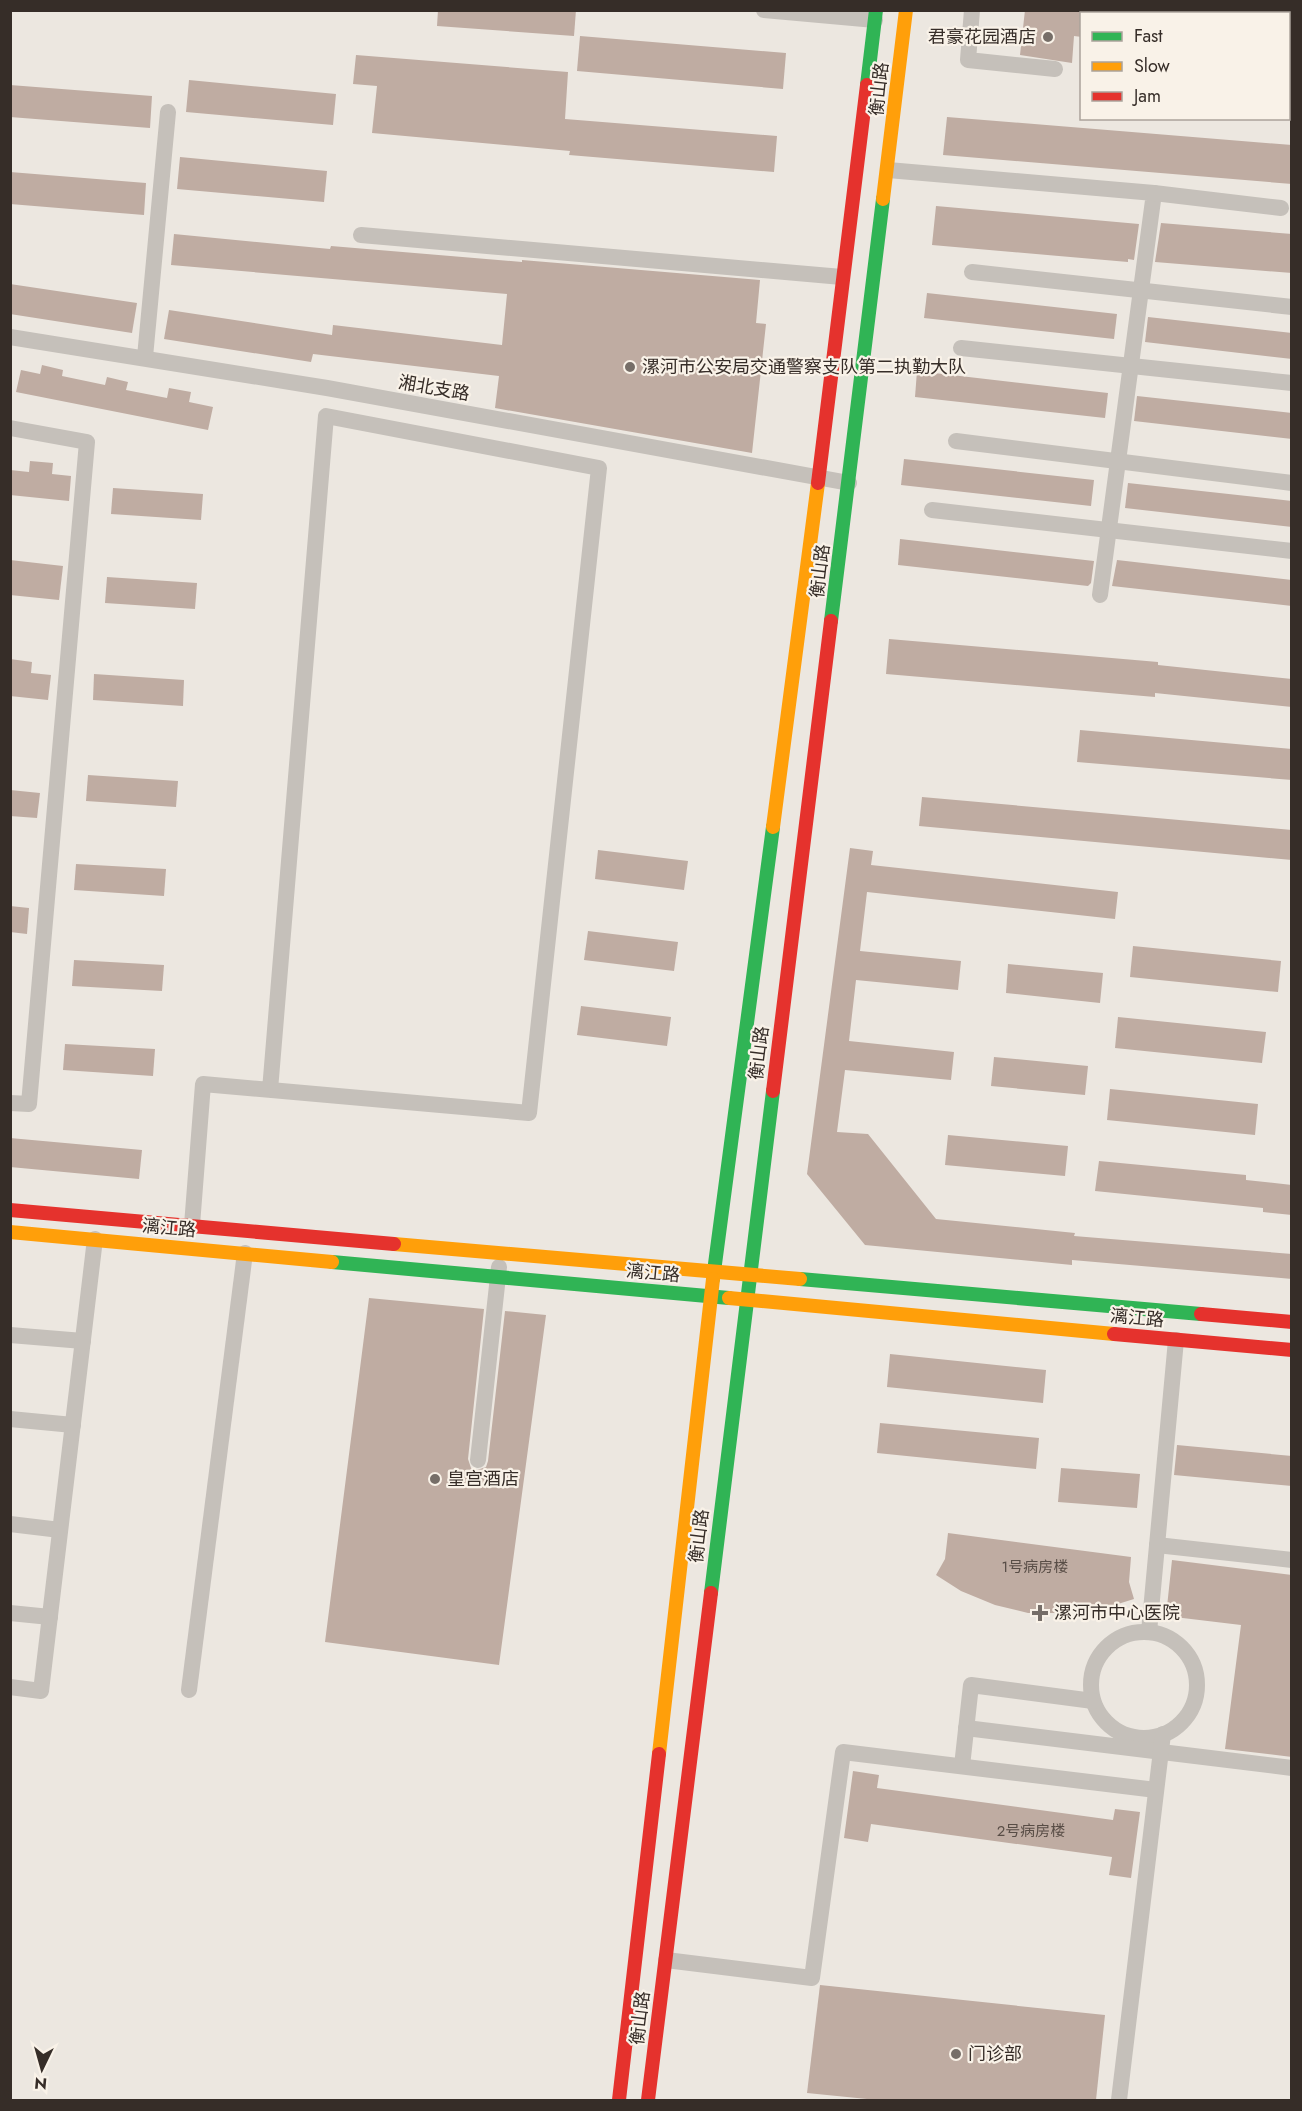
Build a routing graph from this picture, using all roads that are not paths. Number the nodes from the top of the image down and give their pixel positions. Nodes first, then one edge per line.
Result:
1 (764, 10) edge
2 (972, 10) edge
3 (811, 13) edge
4 (890, 18) edge
5 (1055, 69) dead end
6 (168, 112) dead end
7 (888, 170) junction
8 (1154, 193) junction
9 (1281, 208) dead end
10 (361, 235) dead end
11 (972, 272) dead end
12 (842, 277) junction
13 (1140, 292) junction
14 (1292, 307) edge
15 (10, 337) edge
16 (961, 348) dead end
17 (145, 357) junction
18 (1130, 366) junction
19 (1292, 383) edge
20 (10, 428) edge
21 (956, 441) dead end
22 (1118, 461) junction
23 (819, 479) junction
24 (849, 483) junction
25 (1292, 483) edge
26 (932, 510) dead end
27 (1108, 530) junction
28 (1292, 552) edge
29 (1100, 595) dead end
30 (270, 1090) junction
31 (10, 1103) edge
32 (10, 1210) edge
33 (192, 1225) junction
34 (10, 1232) edge
35 (95, 1239) junction
36 (500, 1251) junction
37 (245, 1253) junction
38 (714, 1270) junction
39 (749, 1273) junction
40 (498, 1276) junction
41 (711, 1296) junction
42 (746, 1300) junction
43 (1292, 1322) edge
44 (10, 1335) edge
45 (1176, 1340) junction
46 (83, 1341) junction
47 (1292, 1350) edge
48 (10, 1419) edge
49 (73, 1425) junction
50 (478, 1460) dead end
51 (10, 1524) edge
52 (60, 1530) junction
53 (1157, 1545) junction
54 (1292, 1560) edge
55 (10, 1612) edge
56 (50, 1617) junction
57 (1149, 1632) junction
58 (10, 1687) edge
59 (189, 1690) dead end
60 (1093, 1701) junction
61 (966, 1728) junction
62 (1163, 1734) junction
63 (1161, 1753) junction
64 (962, 1766) junction
65 (1292, 1768) edge
66 (1156, 1790) junction
67 (666, 1960) junction
68 (619, 2100) edge
69 (648, 2100) edge
70 (1119, 2100) edge

1 - 3 street
2 - 5 street
3 - 4 street
4 - 7 street, 衡山路
4 - 12 street, 衡山路
6 - 17 street
7 - 8 street
7 - 24 street, 衡山路
8 - 9 street
8 - 13 street
10 - 12 street
11 - 13 street
12 - 23 street, 衡山路
13 - 14 street
13 - 18 street
15 - 17 street, 湘北支路
16 - 18 street
17 - 23 street, 湘北支路
18 - 19 street
18 - 22 street
20 - 31 street
21 - 22 street
22 - 25 street
22 - 27 street
23 - 24 street, 湘北支路
23 - 38 street, 衡山路
24 - 39 street, 衡山路
26 - 27 street
27 - 28 street
27 - 29 street
30 - 30 street
30 - 33 street
32 - 33 street, 漓江路
33 - 36 street, 漓江路
34 - 35 street, 漓江路
35 - 37 street, 漓江路
35 - 46 street
36 - 38 street, 漓江路
36 - 40 street
37 - 40 street, 漓江路
37 - 59 street
38 - 39 street, 漓江路
38 - 41 street, 衡山路
39 - 42 street, 衡山路
39 - 43 street, 漓江路
40 - 41 street, 漓江路
40 - 50 street
41 - 42 street, 漓江路
41 - 68 street, 衡山路
42 - 45 street, 漓江路
42 - 67 street, 衡山路
44 - 46 street
45 - 47 street, 漓江路
45 - 53 street
46 - 49 street
48 - 49 street
49 - 52 street
51 - 52 street
52 - 56 street
53 - 54 street
53 - 57 street
55 - 56 street
56 - 58 street
57 - 60 street
57 - 62 street
60 - 61 street
60 - 62 street
61 - 63 street
61 - 64 street
62 - 63 street
63 - 65 street
63 - 66 street
64 - 66 street
64 - 67 street
66 - 70 street
67 - 69 street, 衡山路

